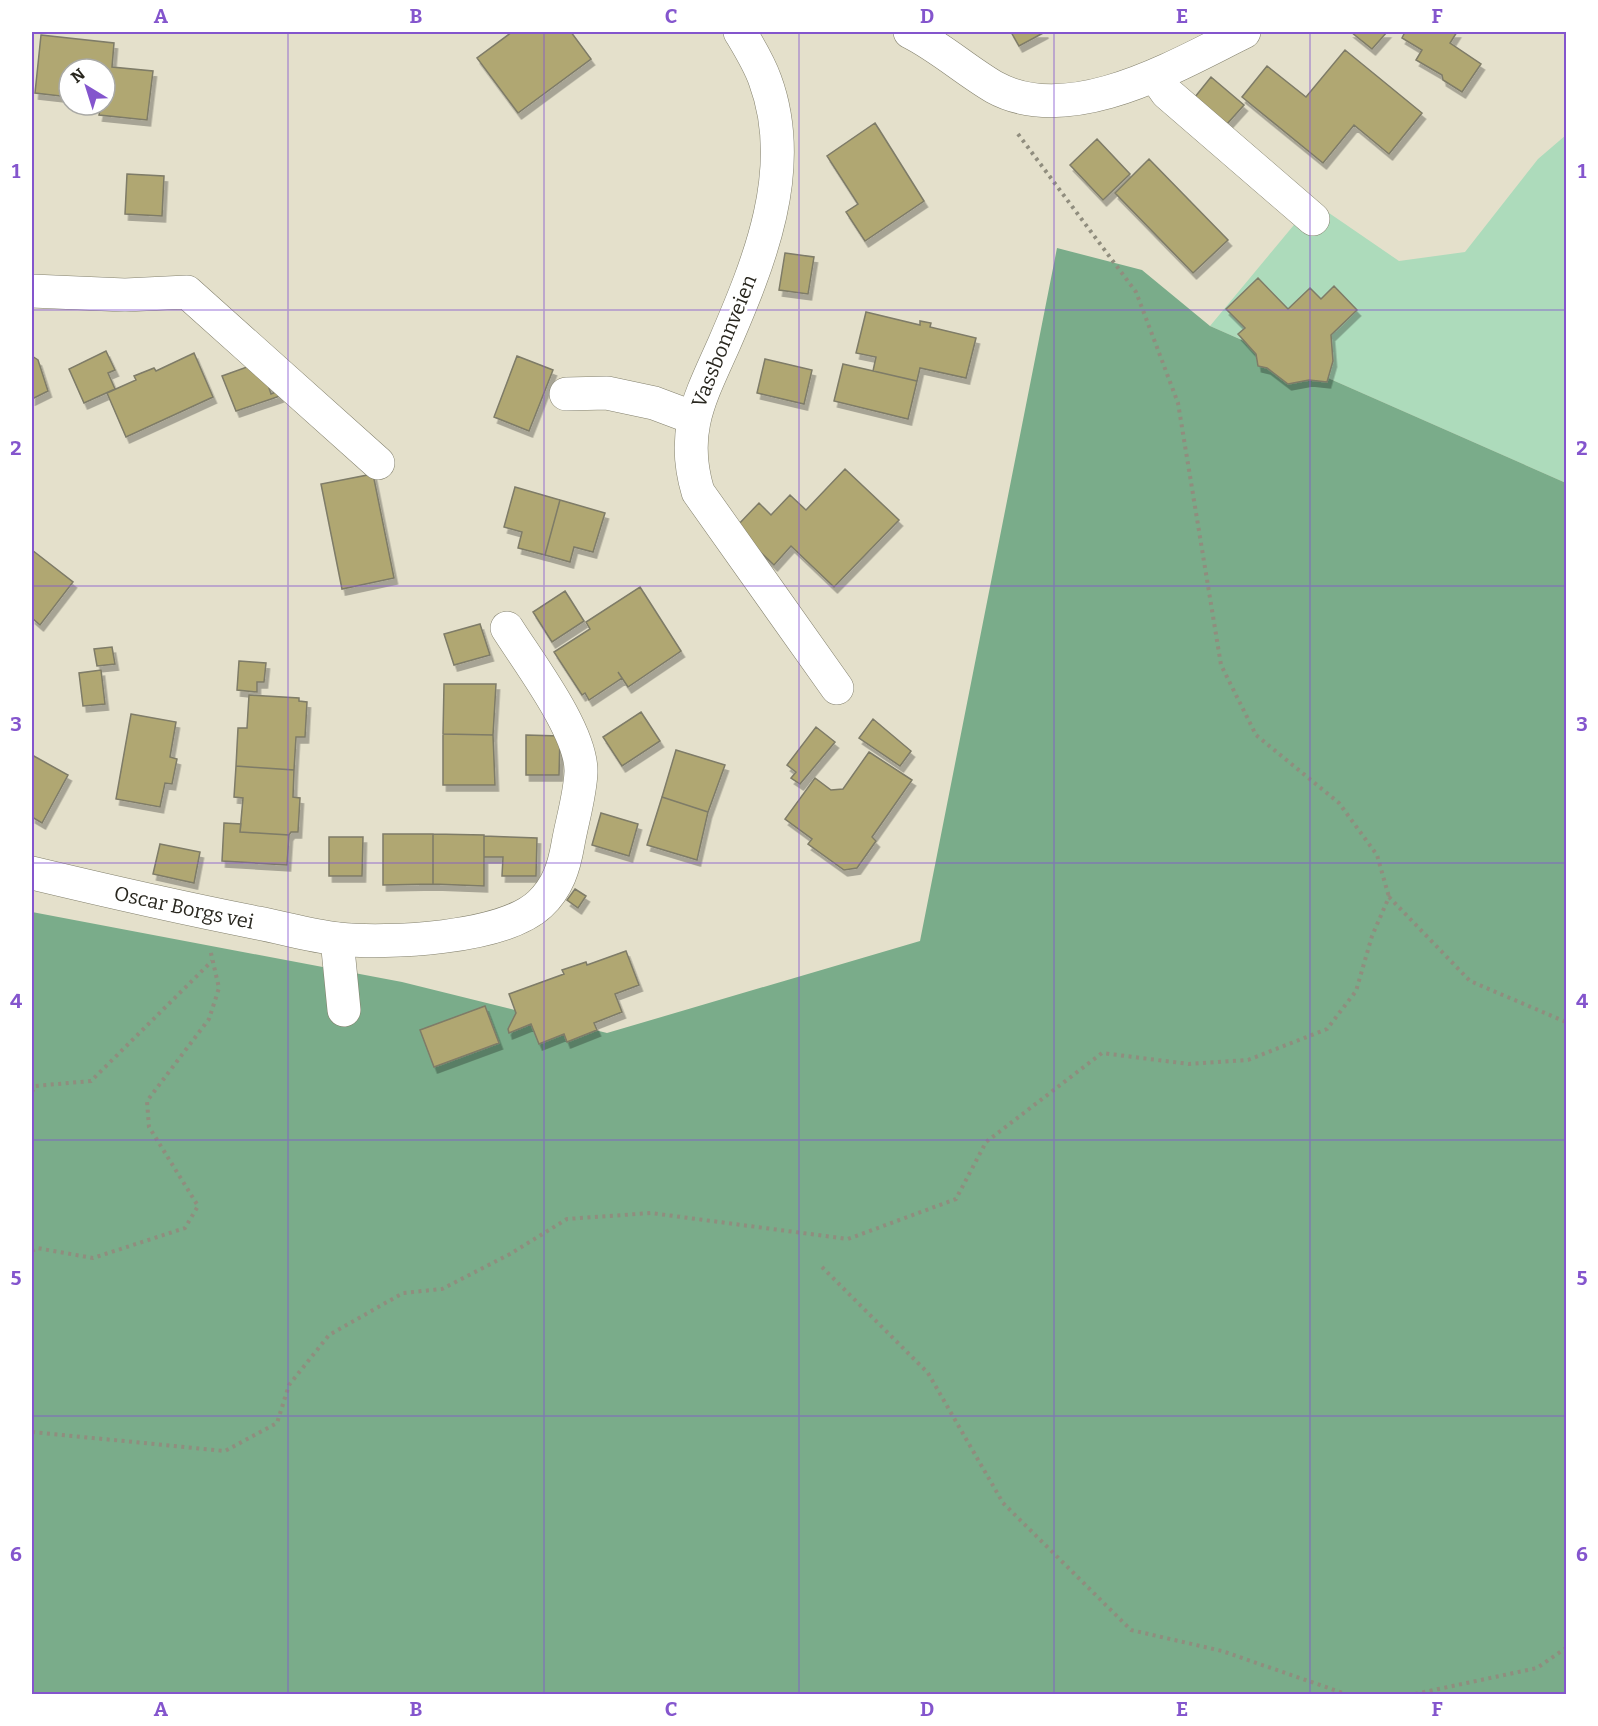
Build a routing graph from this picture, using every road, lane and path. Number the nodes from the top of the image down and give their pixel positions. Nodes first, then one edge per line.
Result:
1 (740, 32) edge
2 (910, 32) edge
3 (1244, 32) edge
4 (1155, 76) junction
5 (996, 88) junction
6 (1313, 219) dead end
7 (32, 291) edge
8 (566, 394) dead end
9 (694, 418) junction
10 (378, 463) dead end
11 (507, 628) dead end
12 (837, 688) dead end
13 (32, 873) edge
14 (1389, 897) junction
15 (202, 912) junction
16 (337, 939) junction
17 (213, 960) junction
18 (344, 1010) dead end
19 (1566, 1022) edge
20 (32, 1092) edge
21 (32, 1251) edge
22 (822, 1268) dead end
23 (32, 1432) edge
24 (1566, 1648) edge
25 (1346, 1695) edge
26 (1415, 1695) edge

1 - 9 street, Vassbonnveien
2 - 5 street
3 - 4 street
4 - 5 street
4 - 6 street
5 - 14 path
7 - 10 street
8 - 9 street
9 - 12 street, Vassbonnveien
11 - 16 street, Oscar Borgs vei
13 - 15 street, Oscar Borgs vei
14 - 19 path
14 - 23 path
15 - 16 street, Oscar Borgs vei
15 - 17 path
16 - 18 street
17 - 20 path
17 - 21 path
22 - 25 path
24 - 26 path

